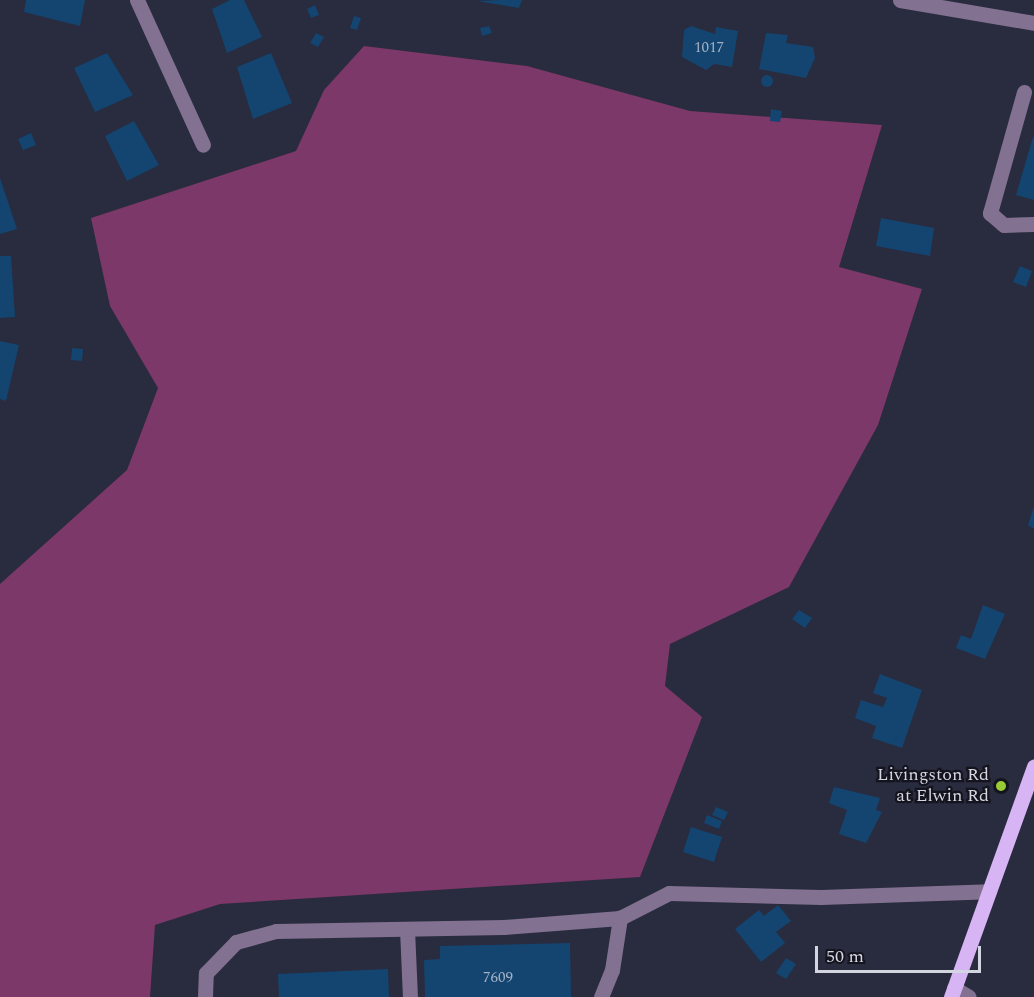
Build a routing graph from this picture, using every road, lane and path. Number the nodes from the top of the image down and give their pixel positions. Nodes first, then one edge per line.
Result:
1 (137, 0) edge
2 (900, 0) edge
3 (1034, 23) edge
4 (1024, 92) dead end
5 (203, 145) dead end
6 (1034, 224) edge
7 (1034, 766) edge
8 (989, 891) junction
9 (620, 918) junction
10 (407, 929) junction
11 (953, 993) edge
12 (205, 997) edge
13 (410, 997) edge
14 (601, 997) edge
15 (969, 997) edge

1 - 5 street
2 - 3 street
4 - 6 street
7 - 8 main road
8 - 9 street
8 - 11 main road
9 - 10 street
9 - 14 street
10 - 12 street
10 - 13 street
11 - 15 street

